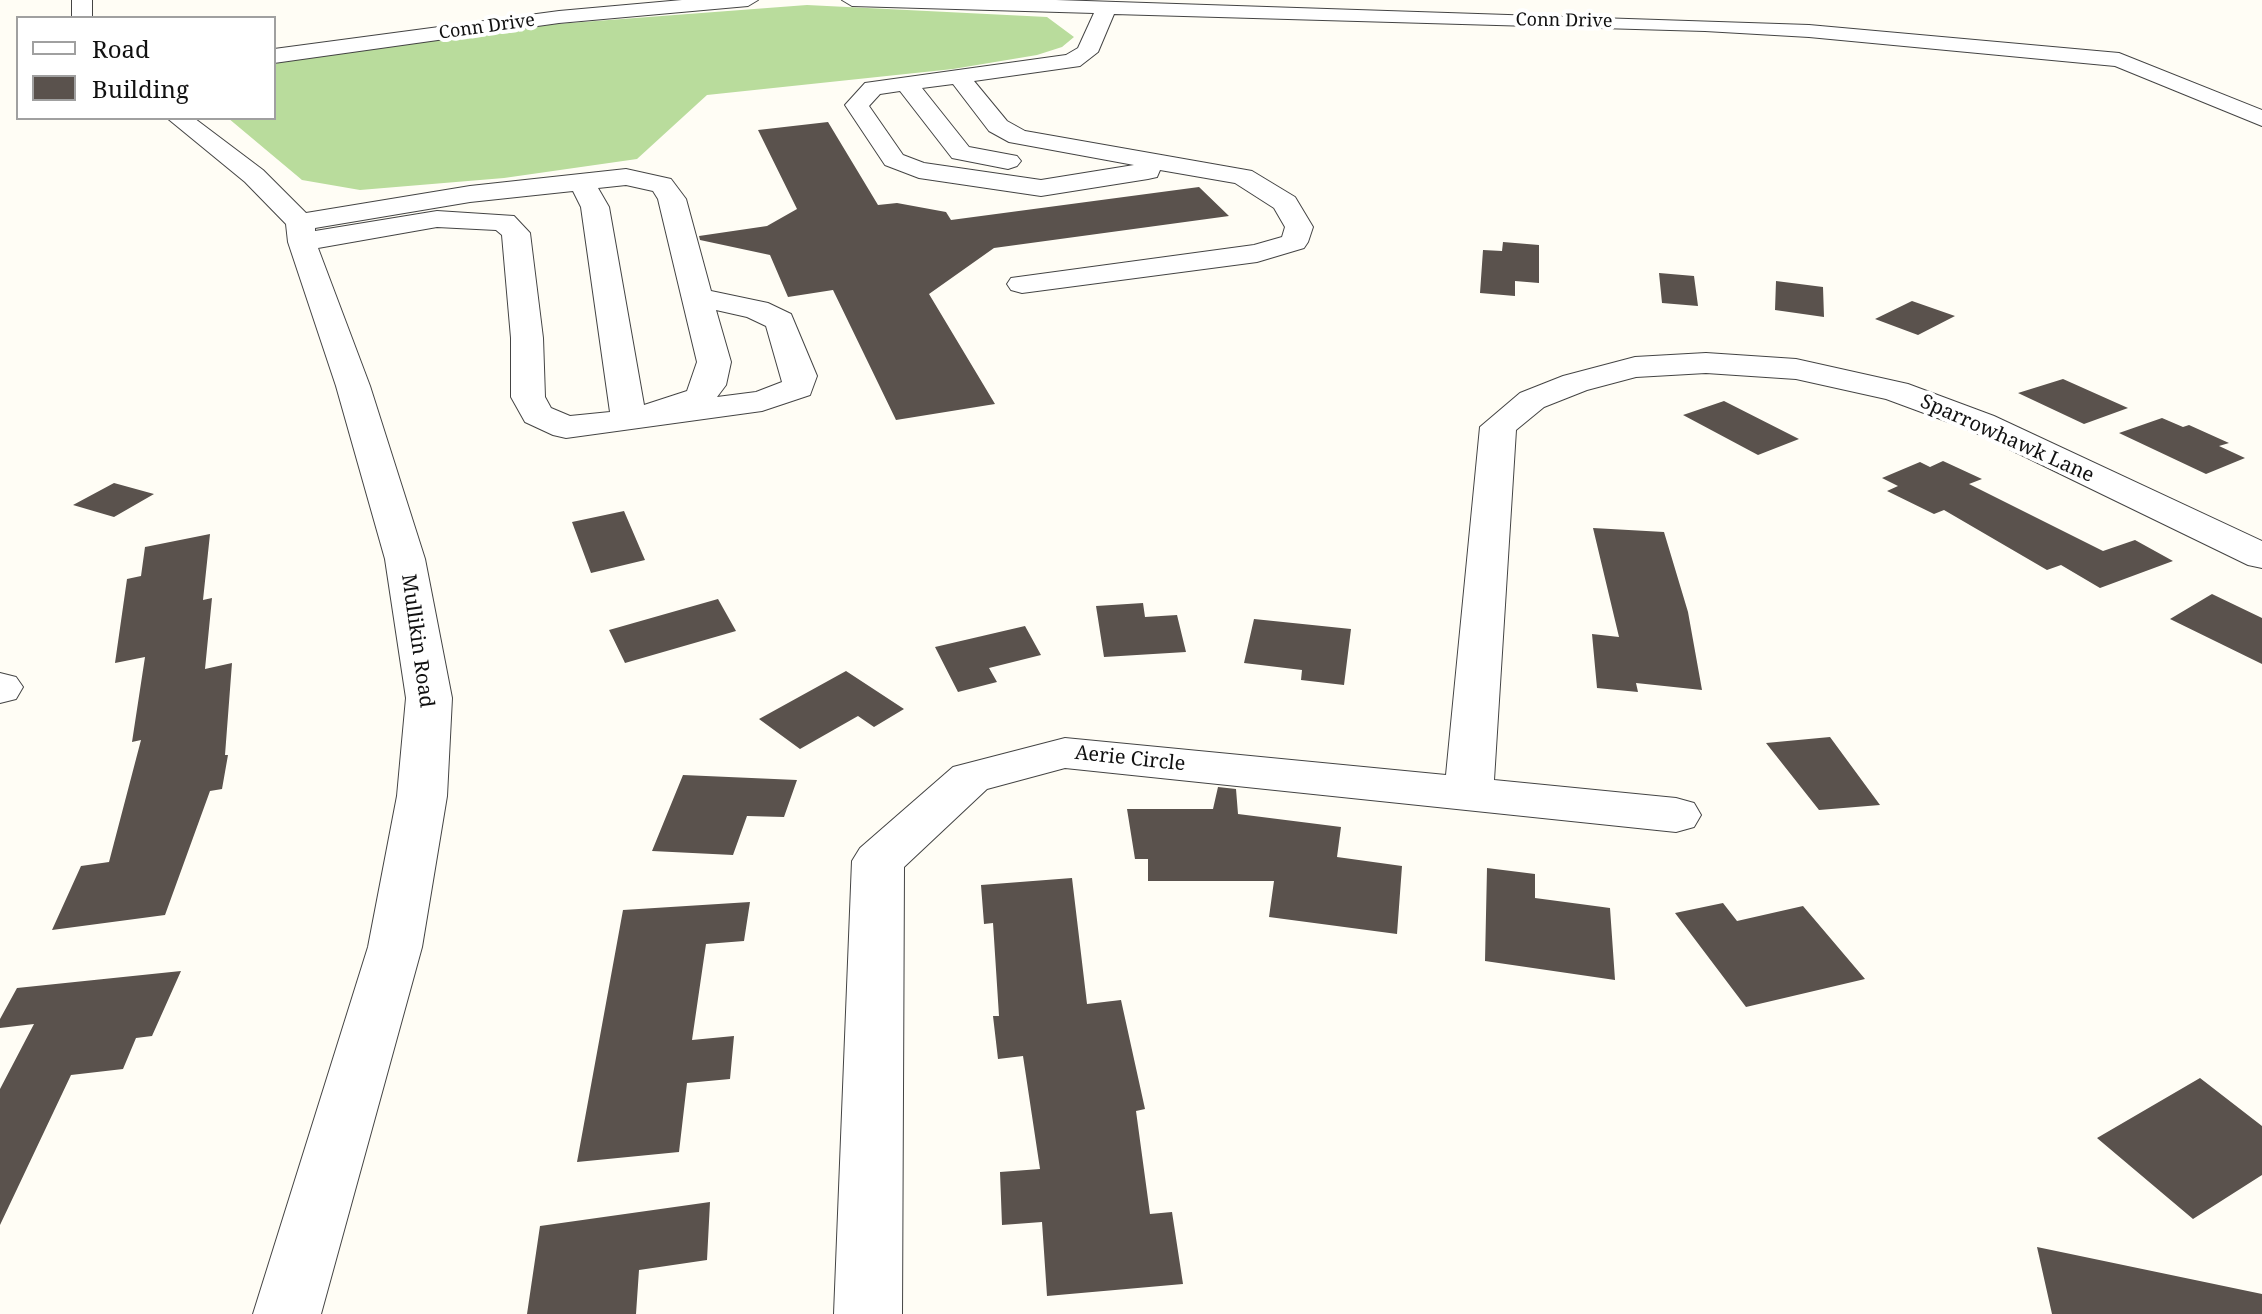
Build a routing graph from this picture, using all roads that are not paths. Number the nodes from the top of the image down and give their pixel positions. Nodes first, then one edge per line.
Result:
1 (748, 0) edge
2 (852, 0) edge
3 (675, 4) edge
4 (1104, 9) junction
5 (276, 56) edge
6 (959, 77) junction
7 (905, 82) junction
8 (2262, 119) edge
9 (182, 120) edge
10 (1059, 145) junction
11 (1174, 167) junction
12 (582, 182) junction
13 (301, 232) junction
14 (1022, 284) dead end
15 (697, 297) junction
16 (629, 420) junction
17 (2262, 556) edge
18 (1469, 794) junction
19 (1676, 815) dead end
20 (287, 1314) edge
21 (868, 1314) edge

1 - 3 street, Conn Drive
2 - 4 street, Conn Drive
3 - 5 street, Conn Drive
4 - 6 street
4 - 8 street, Conn Drive
6 - 7 street
6 - 10 street
7 - 10 street
7 - 11 street
9 - 13 street, Mullikin Road
10 - 11 street
11 - 14 street
12 - 13 street
12 - 15 street
12 - 16 street
13 - 16 street
13 - 20 street, Mullikin Road
15 - 16 street
15 - 16 street
17 - 18 street, Sparrowhawk Lane
18 - 19 street, Aerie Circle
18 - 21 street, Aerie Circle

